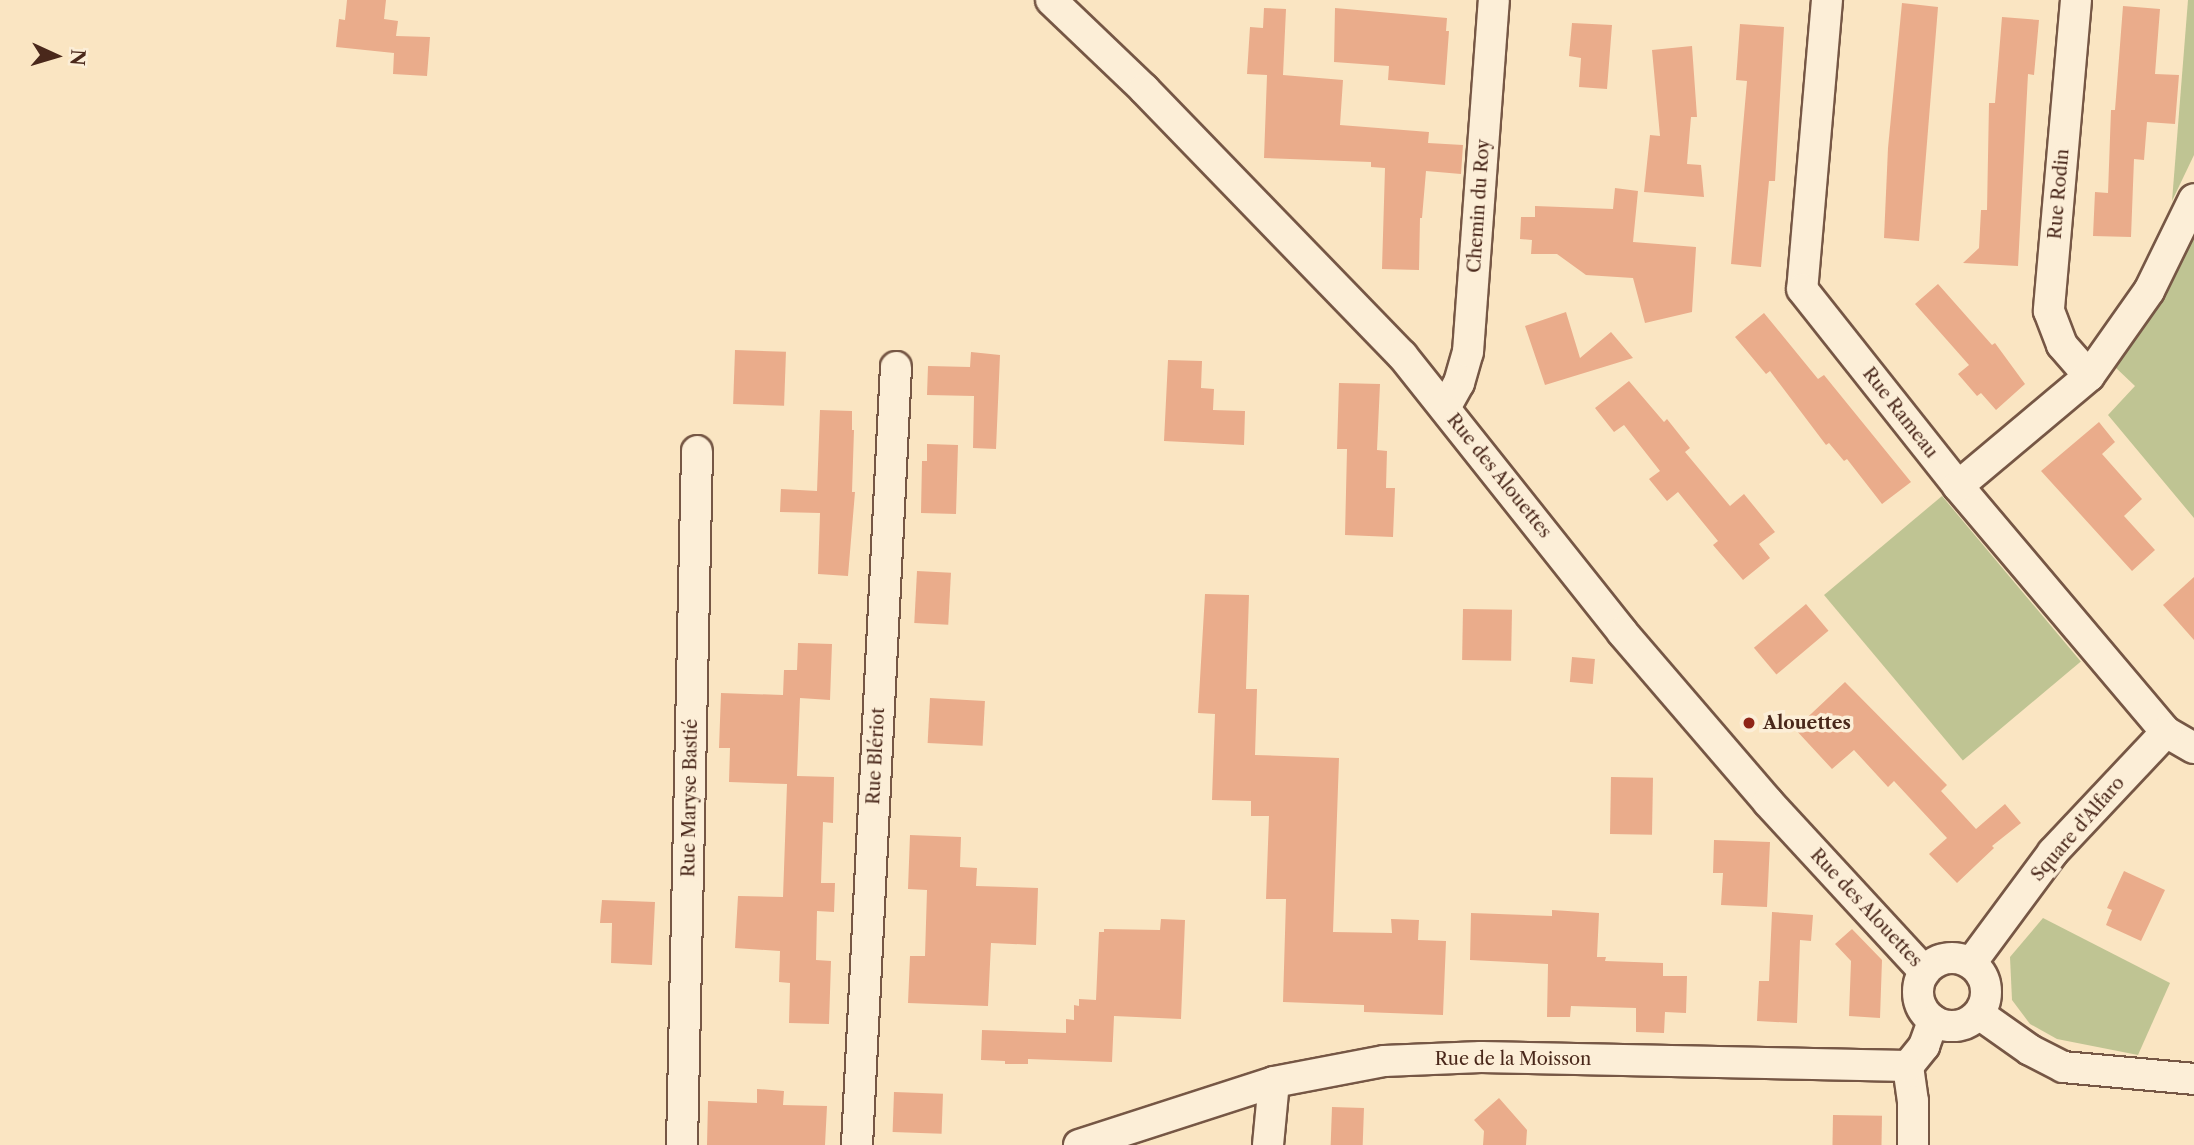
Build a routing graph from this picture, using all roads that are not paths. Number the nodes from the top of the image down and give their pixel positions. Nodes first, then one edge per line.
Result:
1 (1051, 0) edge
2 (1494, 0) edge
3 (1827, 0) edge
4 (2076, 0) edge
5 (2194, 199) edge
6 (896, 367) dead end
7 (2089, 376) junction
8 (1445, 408) junction
9 (697, 451) dead end
10 (1958, 486) junction
11 (2166, 732) junction
12 (2194, 748) edge
13 (1971, 963) junction
14 (1925, 972) junction
15 (1979, 1014) junction
16 (1933, 1021) junction
17 (1908, 1066) junction
18 (2194, 1079) edge
19 (1274, 1082) junction
20 (682, 1145) edge
21 (857, 1145) edge
22 (1079, 1145) edge
23 (1268, 1145) edge
24 (1913, 1145) edge

1 - 8 street, Rue des Alouettes
2 - 8 street, Chemin du Roy
3 - 10 street, Rue Rameau
4 - 7 street, Rue Rodin
5 - 7 street
6 - 21 street, Rue Blériot
7 - 10 street
8 - 14 street, Rue des Alouettes
9 - 20 street, Rue Maryse Bastié
10 - 11 street, Rue Rameau
11 - 12 street, Rue Rameau
11 - 13 street, Square d'Alfaro
13 - 14 street
13 - 15 street
14 - 16 street
15 - 16 street
15 - 18 street
16 - 17 street
17 - 19 street, Rue de la Moisson
17 - 24 street
19 - 22 street, Rue de la Moisson
19 - 23 street

